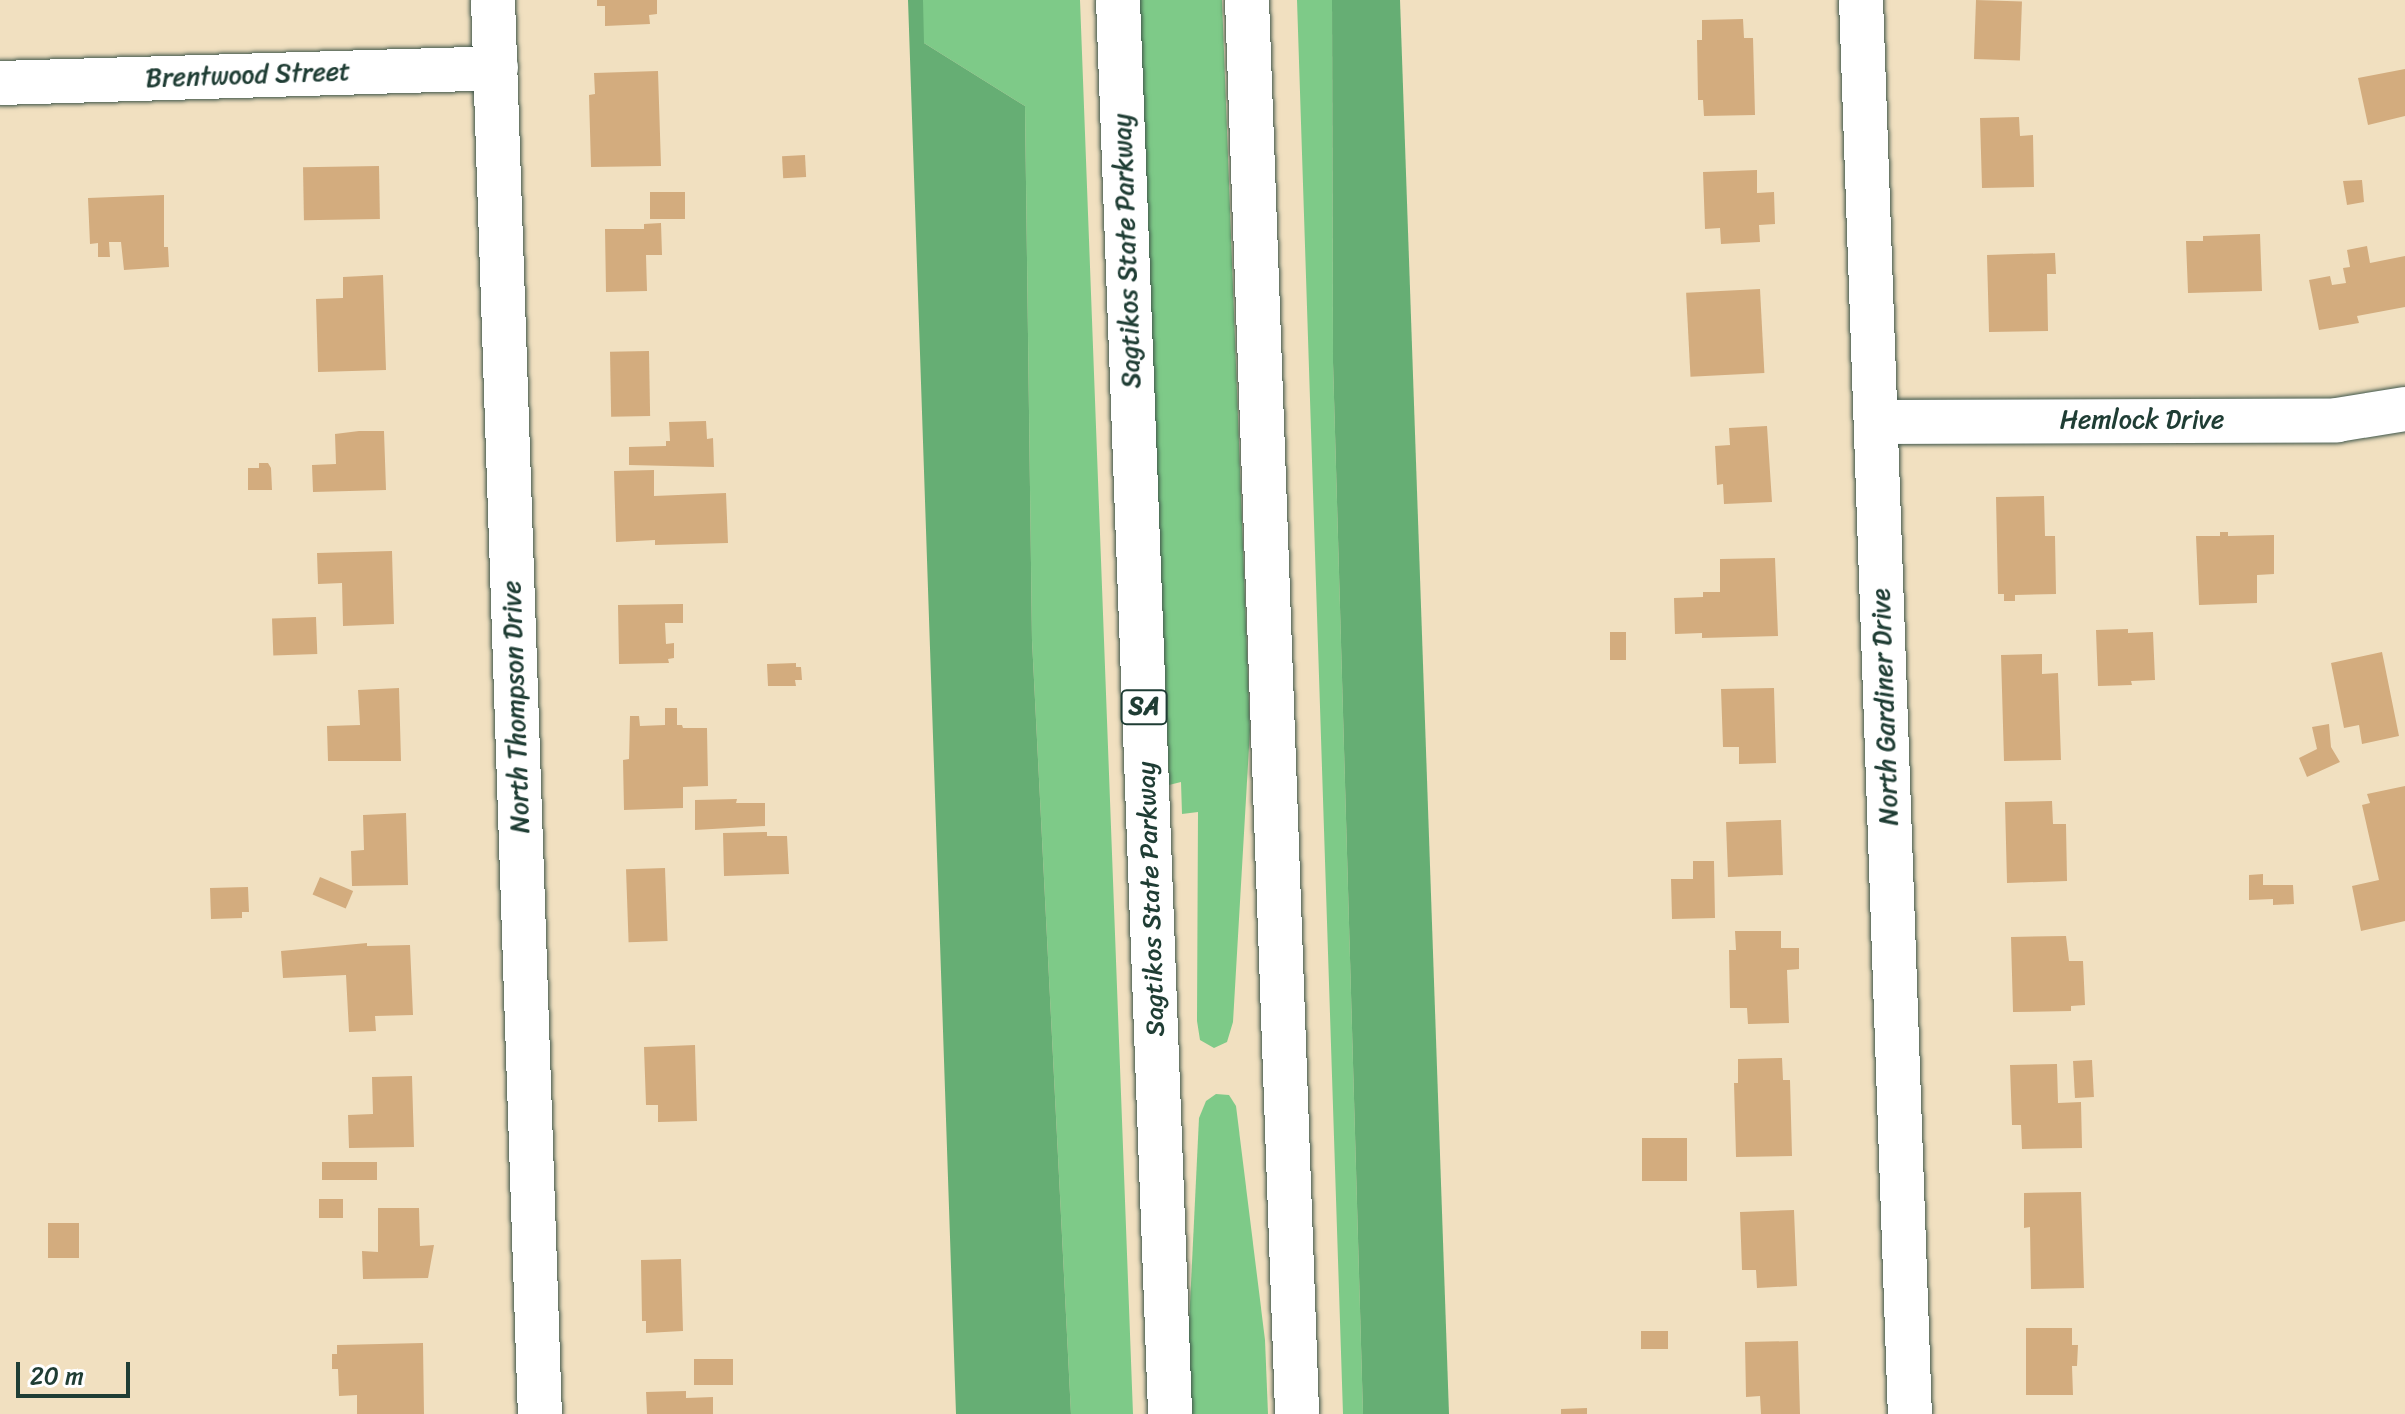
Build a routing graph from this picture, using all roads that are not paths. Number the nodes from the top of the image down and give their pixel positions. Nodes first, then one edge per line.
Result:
1 (493, 0) edge
2 (1118, 0) edge
3 (1247, 0) edge
4 (1861, 0) edge
5 (496, 68) junction
6 (0, 83) edge
7 (2405, 409) edge
8 (1877, 422) junction
9 (540, 1414) edge
10 (1170, 1414) edge
11 (1297, 1414) edge
12 (1910, 1414) edge

1 - 5 main road, North Thompson Drive
2 - 10 main road, Sagtikos State Parkway / SA
3 - 11 main road
4 - 8 main road, North Gardiner Drive
5 - 6 main road, Brentwood Street
5 - 9 main road, North Thompson Drive
7 - 8 main road, Hemlock Drive
8 - 12 main road, North Gardiner Drive

